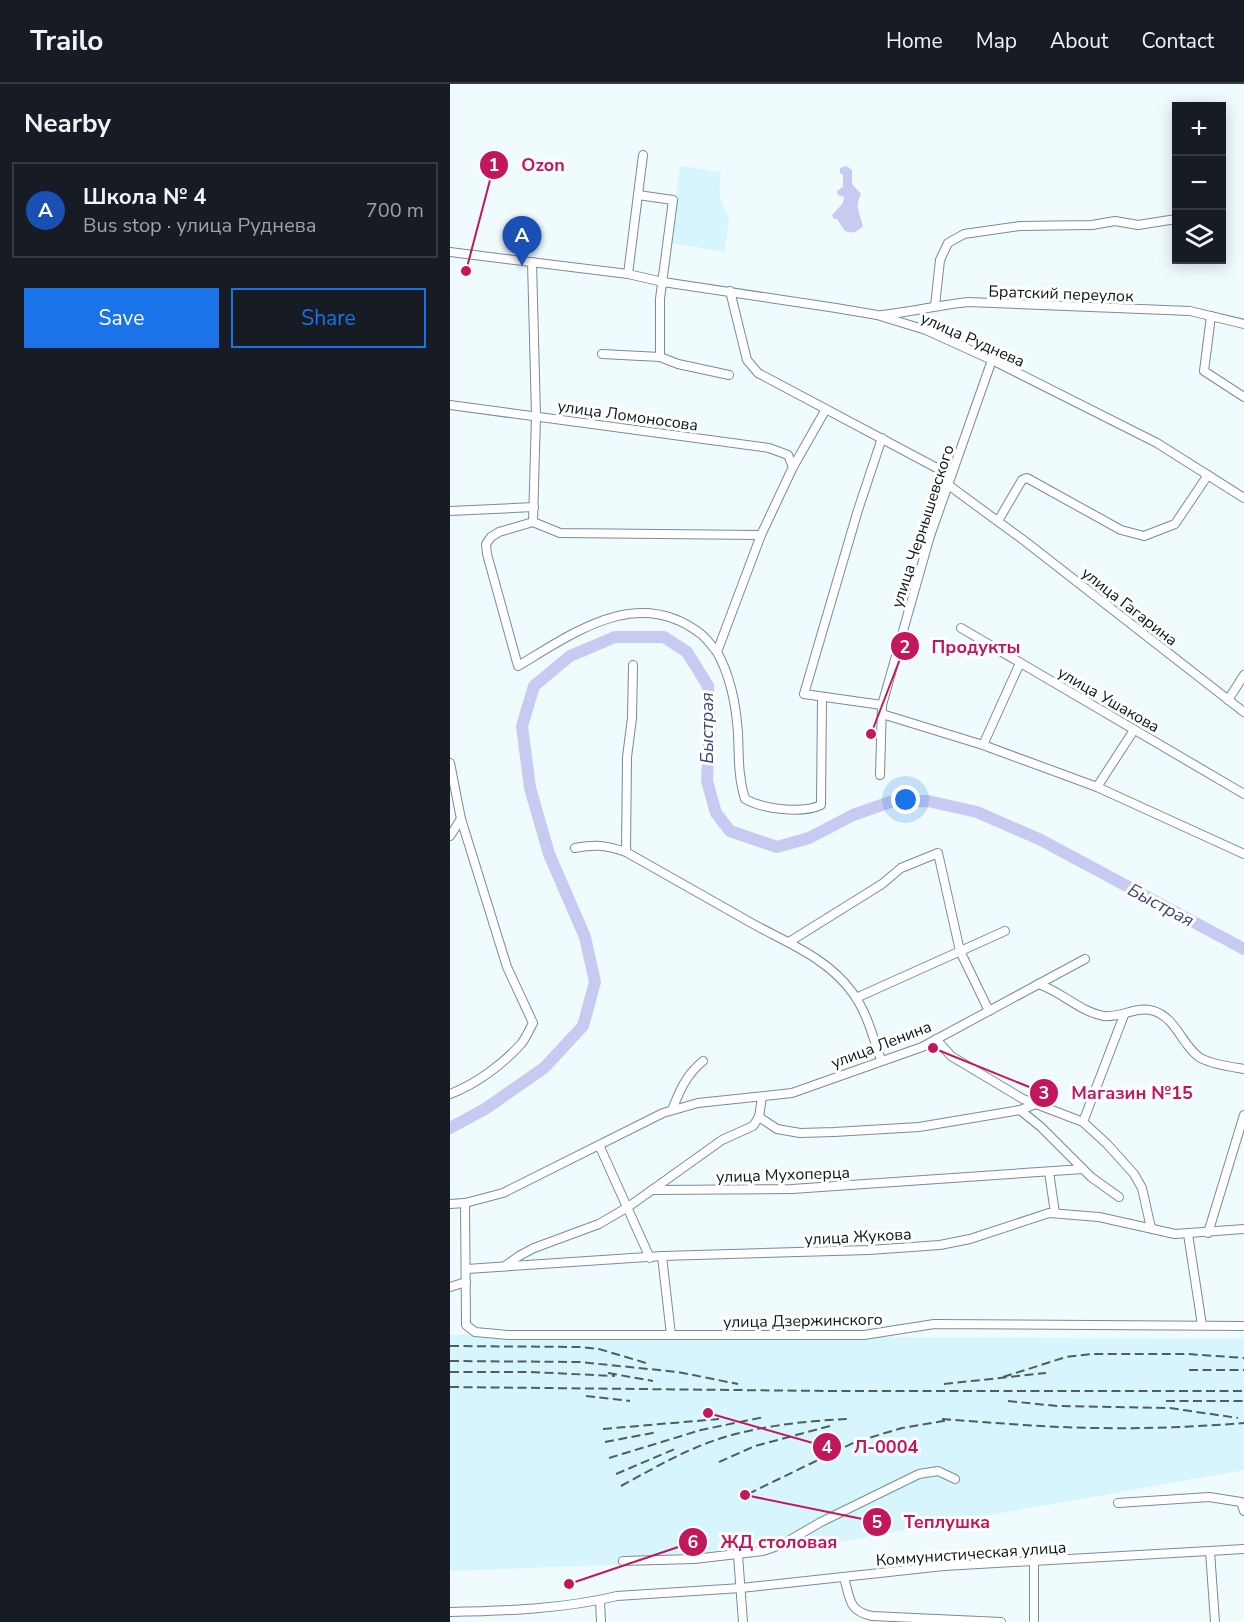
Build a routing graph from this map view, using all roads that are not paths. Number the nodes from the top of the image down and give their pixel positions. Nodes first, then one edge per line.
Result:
1 (644, 155) dead end
2 (638, 195) junction
3 (1172, 220) edge
4 (450, 252) edge
5 (532, 262) junction
6 (628, 274) junction
7 (663, 282) junction
8 (730, 291) junction
9 (935, 306) junction
10 (877, 315) junction
11 (1211, 316) junction
12 (1244, 324) edge
13 (602, 354) dead end
14 (660, 357) junction
15 (992, 360) junction
16 (729, 375) dead end
17 (1244, 396) edge
18 (450, 405) edge
19 (826, 409) junction
20 (536, 416) junction
21 (882, 438) junction
22 (793, 467) junction
23 (950, 475) junction
24 (1208, 475) junction
25 (947, 484) junction
26 (1244, 498) edge
27 (534, 507) junction
28 (450, 511) edge
29 (998, 521) junction
30 (532, 522) junction
31 (761, 536) junction
32 (961, 628) dead end
33 (717, 652) junction
34 (1020, 663) junction
35 (633, 665) dead end
36 (1244, 675) edge
37 (822, 697) junction
38 (1228, 700) junction
39 (882, 705) junction
40 (1244, 712) edge
41 (882, 714) junction
42 (1134, 730) junction
43 (983, 745) junction
44 (450, 763) edge
45 (880, 775) dead end
46 (1097, 787) junction
47 (1244, 794) edge
48 (461, 819) junction
49 (450, 835) edge
50 (575, 848) dead end
51 (626, 852) junction
52 (1244, 854) edge
53 (1005, 931) dead end
54 (789, 942) junction
55 (960, 951) junction
56 (1085, 959) dead end
57 (1038, 984) junction
58 (856, 998) junction
59 (989, 1011) junction
60 (1124, 1015) junction
61 (936, 1039) junction
62 (881, 1060) junction
63 (703, 1061) dead end
64 (1244, 1069) edge
65 (450, 1094) edge
66 (762, 1097) junction
67 (1036, 1104) junction
68 (672, 1110) junction
69 (1020, 1110) junction
70 (1244, 1116) edge
71 (759, 1117) junction
72 (1083, 1122) junction
73 (599, 1145) junction
74 (1083, 1169) junction
75 (1049, 1172) junction
76 (652, 1190) junction
77 (1119, 1197) dead end
78 (465, 1203) junction
79 (450, 1204) edge
80 (628, 1207) junction
81 (1055, 1213) junction
82 (1151, 1228) junction
83 (1244, 1229) edge
84 (1208, 1233) junction
85 (1188, 1234) junction
86 (662, 1256) junction
87 (650, 1258) junction
88 (504, 1266) junction
89 (467, 1269) junction
90 (466, 1282) junction
91 (450, 1287) edge
92 (1202, 1324) junction
93 (1244, 1326) edge
94 (671, 1335) junction
95 (955, 1479) dead end
96 (1118, 1503) dead end
97 (1244, 1510) edge
98 (1244, 1549) edge
99 (1210, 1551) junction
100 (738, 1555) junction
101 (1034, 1561) junction
102 (623, 1562) dead end
103 (844, 1577) junction
104 (740, 1588) junction
105 (600, 1600) junction
106 (450, 1612) edge
107 (601, 1622) edge
108 (743, 1622) edge
109 (1001, 1622) edge
110 (1034, 1622) edge
111 (1215, 1622) edge

1 - 2 street
2 - 6 street
2 - 7 street
3 - 9 street
4 - 5 street, улица Руднева
5 - 6 street, улица Руднева
5 - 20 street
6 - 7 street, улица Руднева
7 - 8 street, улица Руднева
7 - 14 street
8 - 10 street, улица Руднева
8 - 19 street
9 - 10 street, Братский переулок
9 - 11 street, Братский переулок
10 - 15 street, улица Руднева
11 - 12 street, Братский переулок
11 - 17 street
13 - 14 street
14 - 16 street
15 - 23 street, улица Чернышевского
15 - 24 street, улица Руднева
18 - 20 street, улица Ломоносова
19 - 21 street
19 - 22 street
20 - 22 street, улица Ломоносова
20 - 27 street
21 - 23 street
21 - 37 street
22 - 31 street
23 - 25 street, улица Чернышевского
24 - 26 street, улица Руднева
24 - 29 street
25 - 29 street, улица Гагарина
25 - 39 street, улица Чернышевского
27 - 28 street
27 - 30 street
29 - 38 street, улица Гагарина
30 - 31 street
30 - 33 street
31 - 33 street
32 - 34 street, улица Ушакова
33 - 37 street
34 - 42 street, улица Ушакова
34 - 43 street
35 - 51 street
36 - 38 street
37 - 39 street
38 - 40 street, улица Гагарина
39 - 41 street, улица Чернышевского
41 - 43 street
41 - 45 street, улица Чернышевского
42 - 46 street
42 - 47 street, улица Ушакова
43 - 46 street
44 - 48 street
46 - 52 street
48 - 49 street
48 - 65 street
50 - 51 street
51 - 54 street
53 - 55 street
54 - 55 street
54 - 58 street
55 - 58 street
55 - 59 street
56 - 57 street, улица Ленина
57 - 59 street, улица Ленина
57 - 60 street
58 - 62 street
59 - 61 street, улица Ленина
60 - 64 street
60 - 72 street
61 - 62 street, улица Ленина
61 - 67 street
62 - 66 street, улица Ленина
63 - 68 street
66 - 68 street, улица Ленина
66 - 71 street
67 - 69 street
67 - 72 street
68 - 73 street, улица Ленина
69 - 71 street
69 - 74 street
70 - 84 street
71 - 76 street
72 - 82 street
73 - 78 street, улица Ленина
73 - 80 street
74 - 75 street, улица Мухоперца
74 - 77 street
75 - 76 street, улица Мухоперца
75 - 81 street
76 - 80 street
78 - 79 street, улица Ленина
78 - 89 street
80 - 87 street
80 - 88 street
81 - 82 street, улица Жукова
81 - 86 street, улица Жукова
82 - 85 street, улица Жукова
83 - 84 street, улица Жукова
84 - 85 street, улица Жукова
85 - 92 street
86 - 87 street, улица Жукова
86 - 94 street
87 - 88 street, улица Жукова
88 - 89 street, улица Жукова
89 - 90 street
90 - 91 street
90 - 94 street, улица Дзержинского
92 - 93 street, улица Дзержинского
92 - 94 street, улица Дзержинского
95 - 100 street
96 - 97 street
98 - 99 street, Коммунистическая улица
99 - 101 street, Коммунистическая улица
99 - 111 street
100 - 102 street
100 - 104 street
101 - 103 street, Коммунистическая улица
101 - 110 street
103 - 104 street, Коммунистическая улица
103 - 109 street
104 - 105 street, Коммунистическая улица
104 - 108 street
105 - 106 street, Коммунистическая улица
105 - 107 street

